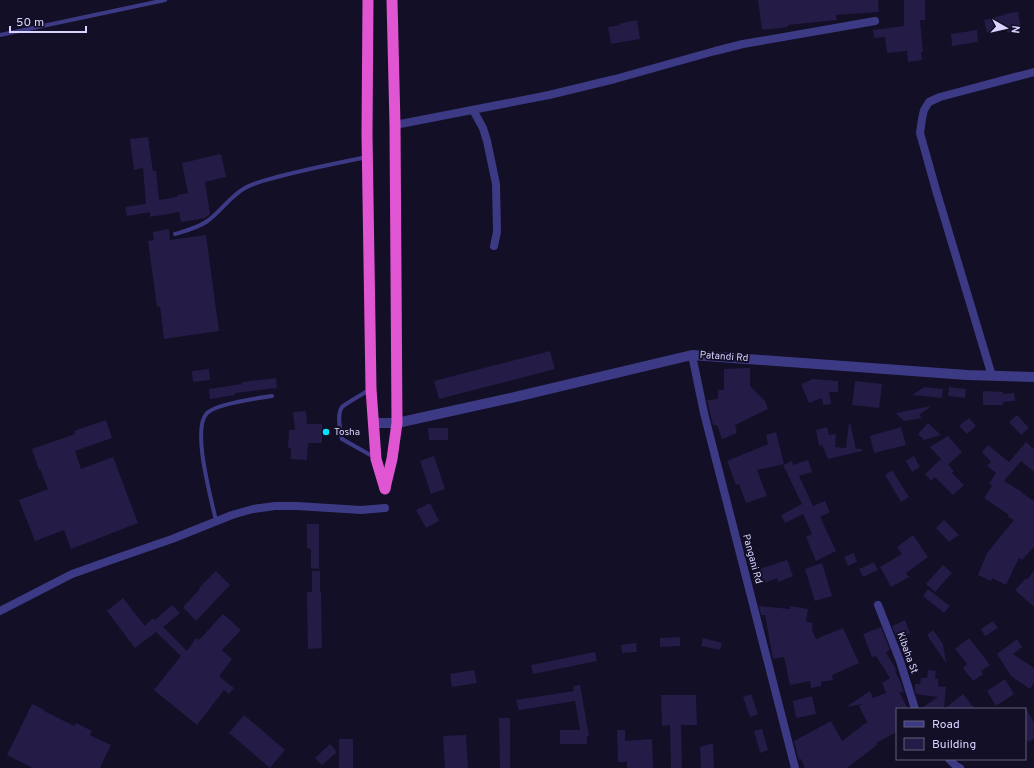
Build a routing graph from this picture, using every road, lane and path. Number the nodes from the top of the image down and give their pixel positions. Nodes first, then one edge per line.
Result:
1 (165, 0) edge
2 (368, 0) edge
3 (392, 0) edge
4 (875, 21) dead end
5 (0, 35) edge
6 (1034, 72) edge
7 (473, 110) junction
8 (395, 125) junction
9 (368, 157) junction
10 (175, 234) dead end
11 (494, 246) dead end
12 (692, 355) junction
13 (992, 376) junction
14 (1034, 377) edge
15 (372, 389) junction
16 (272, 396) dead end
17 (397, 422) junction
18 (374, 423) junction
19 (376, 459) junction
20 (385, 508) dead end
21 (216, 522) junction
22 (878, 605) dead end
23 (0, 611) edge
24 (915, 708) edge
25 (950, 760) edge
26 (795, 768) edge
27 (960, 768) edge

1 - 5 lane
2 - 9 highway
3 - 8 highway
4 - 7 street
6 - 13 street
7 - 8 street
7 - 11 street
8 - 17 highway
9 - 10 lane
9 - 15 highway
12 - 13 street, Patandi Rd
12 - 17 street, Patandi Rd
12 - 26 street, Pangani Rd
13 - 14 street, Patandi Rd
15 - 18 highway
15 - 19 lane
16 - 21 lane
17 - 18 street, Patandi Rd
17 - 19 highway
18 - 19 highway
20 - 21 street
21 - 23 street
22 - 24 street, Kibaha St
25 - 27 street

